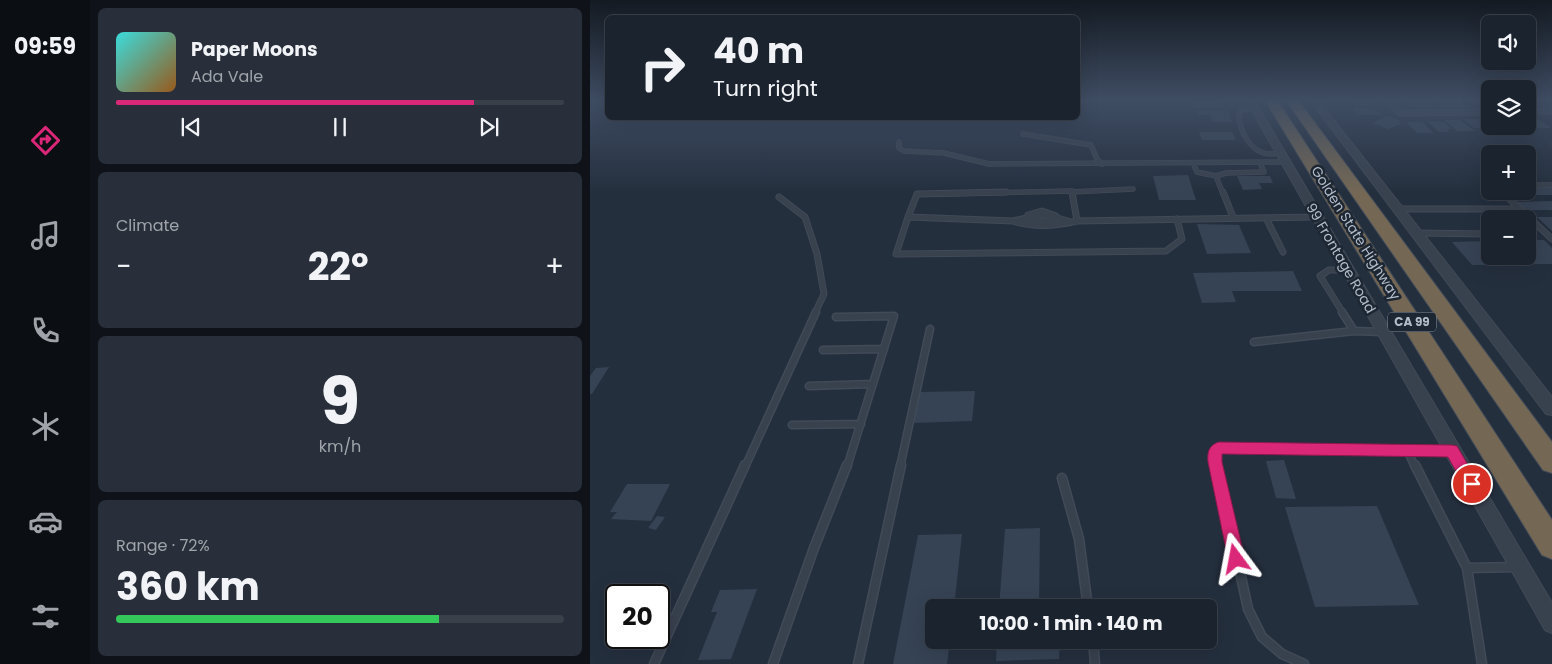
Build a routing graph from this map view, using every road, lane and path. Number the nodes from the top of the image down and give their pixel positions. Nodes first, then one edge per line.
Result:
1 (1244, 131) edge
2 (1271, 131) edge
3 (1278, 131) edge
4 (1314, 131) edge
5 (1337, 131) edge
6 (1023, 134) dead end
7 (899, 142) dead end
8 (1283, 158) junction
9 (1193, 163) junction
10 (1260, 163) junction
11 (1102, 164) junction
12 (1216, 176) junction
13 (1536, 185) edge
14 (1552, 185) edge
15 (1133, 190) dead end
16 (1071, 192) junction
17 (779, 197) dead end
18 (1511, 200) edge
19 (1519, 208) junction
20 (1396, 209) junction
21 (908, 217) junction
22 (1233, 217) junction
23 (1317, 217) junction
24 (1266, 218) junction
25 (1177, 219) junction
26 (1013, 221) junction
27 (1068, 221) junction
28 (1077, 221) junction
29 (1415, 233) junction
30 (1481, 234) edge
31 (1552, 239) edge
32 (1284, 252) dead end
33 (1348, 270) junction
34 (836, 317) dead end
35 (930, 329) dead end
36 (1354, 331) junction
37 (1384, 332) junction
38 (1254, 342) dead end
39 (884, 349) junction
40 (822, 350) dead end
41 (873, 384) junction
42 (808, 386) dead end
43 (1552, 410) edge
44 (861, 424) junction
45 (792, 425) dead end
46 (1407, 450) junction
47 (1452, 451) junction
48 (1552, 462) edge
49 (1062, 478) dead end
50 (1552, 545) edge
51 (1519, 567) junction
52 (1467, 568) junction
53 (1087, 599) edge
54 (1552, 623) edge
55 (1093, 649) edge
56 (654, 664) edge
57 (773, 664) edge
58 (858, 664) edge
59 (1095, 664) edge
60 (1304, 664) edge
61 (1482, 664) edge

1 - 8 lane
2 - 8 street, 99 Frontage Road
3 - 50 highway, Golden State Highway / CA 99
4 - 48 highway, Golden State Highway / CA 99
5 - 20 street
6 - 11 lane
7 - 11 lane
8 - 10 lane
8 - 23 street, 99 Frontage Road
9 - 10 lane
9 - 11 lane
9 - 12 lane
10 - 12 lane
12 - 22 lane
13 - 14 lane
15 - 16 lane
16 - 21 lane
16 - 28 lane
17 - 56 lane
18 - 19 lane
19 - 20 lane
19 - 31 lane
20 - 29 street
21 - 25 lane
21 - 26 lane
22 - 24 lane
22 - 25 lane
23 - 24 lane
23 - 33 street, 99 Frontage Road
24 - 32 lane
25 - 28 lane
26 - 27 lane
26 - 27 lane
27 - 28 lane
29 - 30 lane
29 - 43 street
33 - 36 lane
33 - 37 street, 99 Frontage Road
34 - 39 lane
35 - 58 lane
36 - 37 lane
36 - 38 lane
37 - 47 street, 99 Frontage Road
39 - 40 lane
39 - 41 lane
41 - 42 lane
41 - 44 lane
44 - 45 lane
44 - 57 lane
46 - 47 lane
46 - 52 lane
46 - 60 lane
47 - 51 street, 99 Frontage Road
49 - 53 lane
51 - 52 lane
51 - 54 street, 99 Frontage Road
52 - 61 lane
55 - 59 lane

